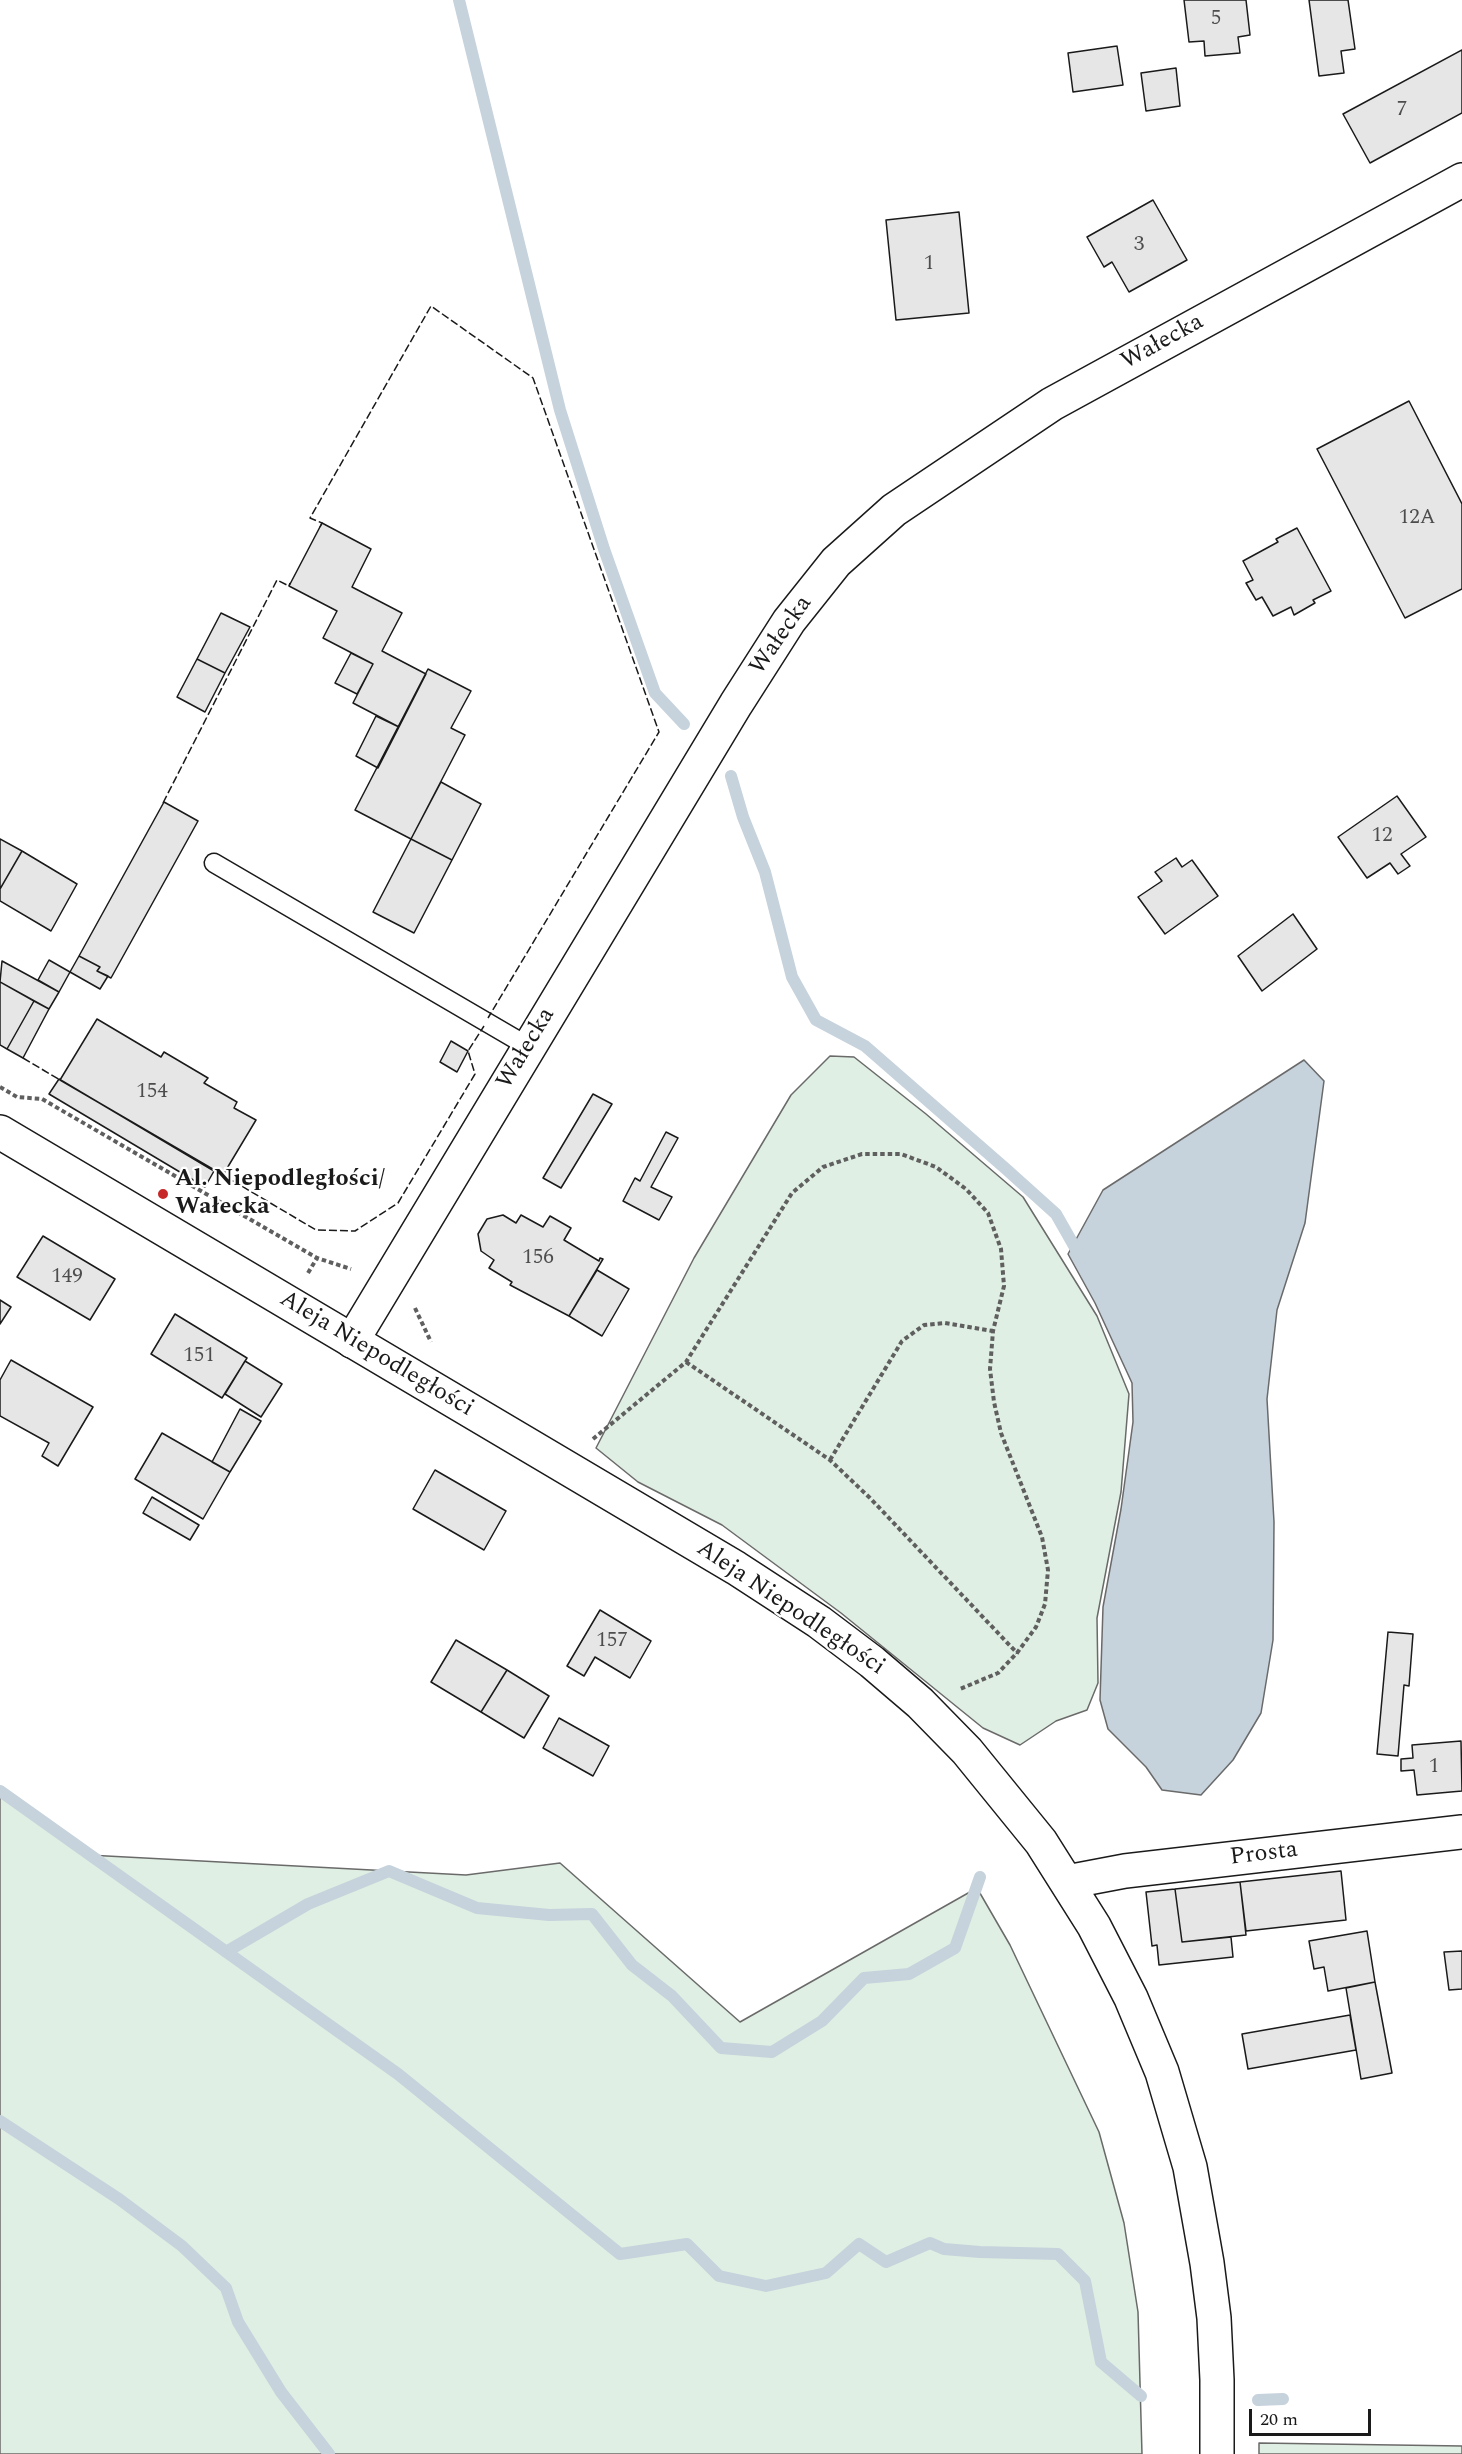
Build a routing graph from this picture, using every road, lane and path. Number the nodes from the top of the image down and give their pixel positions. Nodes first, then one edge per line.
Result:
1 (1462, 180) edge
2 (214, 863) dead end
3 (529, 1047) junction
4 (0, 1132) edge
5 (993, 1331) junction
6 (352, 1341) junction
7 (686, 1362) junction
8 (590, 1442) dead end
9 (830, 1460) junction
10 (1017, 1653) junction
11 (920, 1703) junction
12 (1462, 1832) edge
13 (1067, 1882) junction
14 (1216, 2454) edge

1 - 3 street, Wałecka
2 - 3 lane
3 - 6 street, Wałecka
4 - 6 street, Aleja Niepodległości
5 - 7 path
5 - 9 path
5 - 10 path
6 - 11 street, Aleja Niepodległości
7 - 8 path
7 - 9 path
9 - 10 path
10 - 11 path
11 - 13 street, Aleja Niepodległości
12 - 13 street, Prosta
13 - 14 street, Aleja Niepodległości

